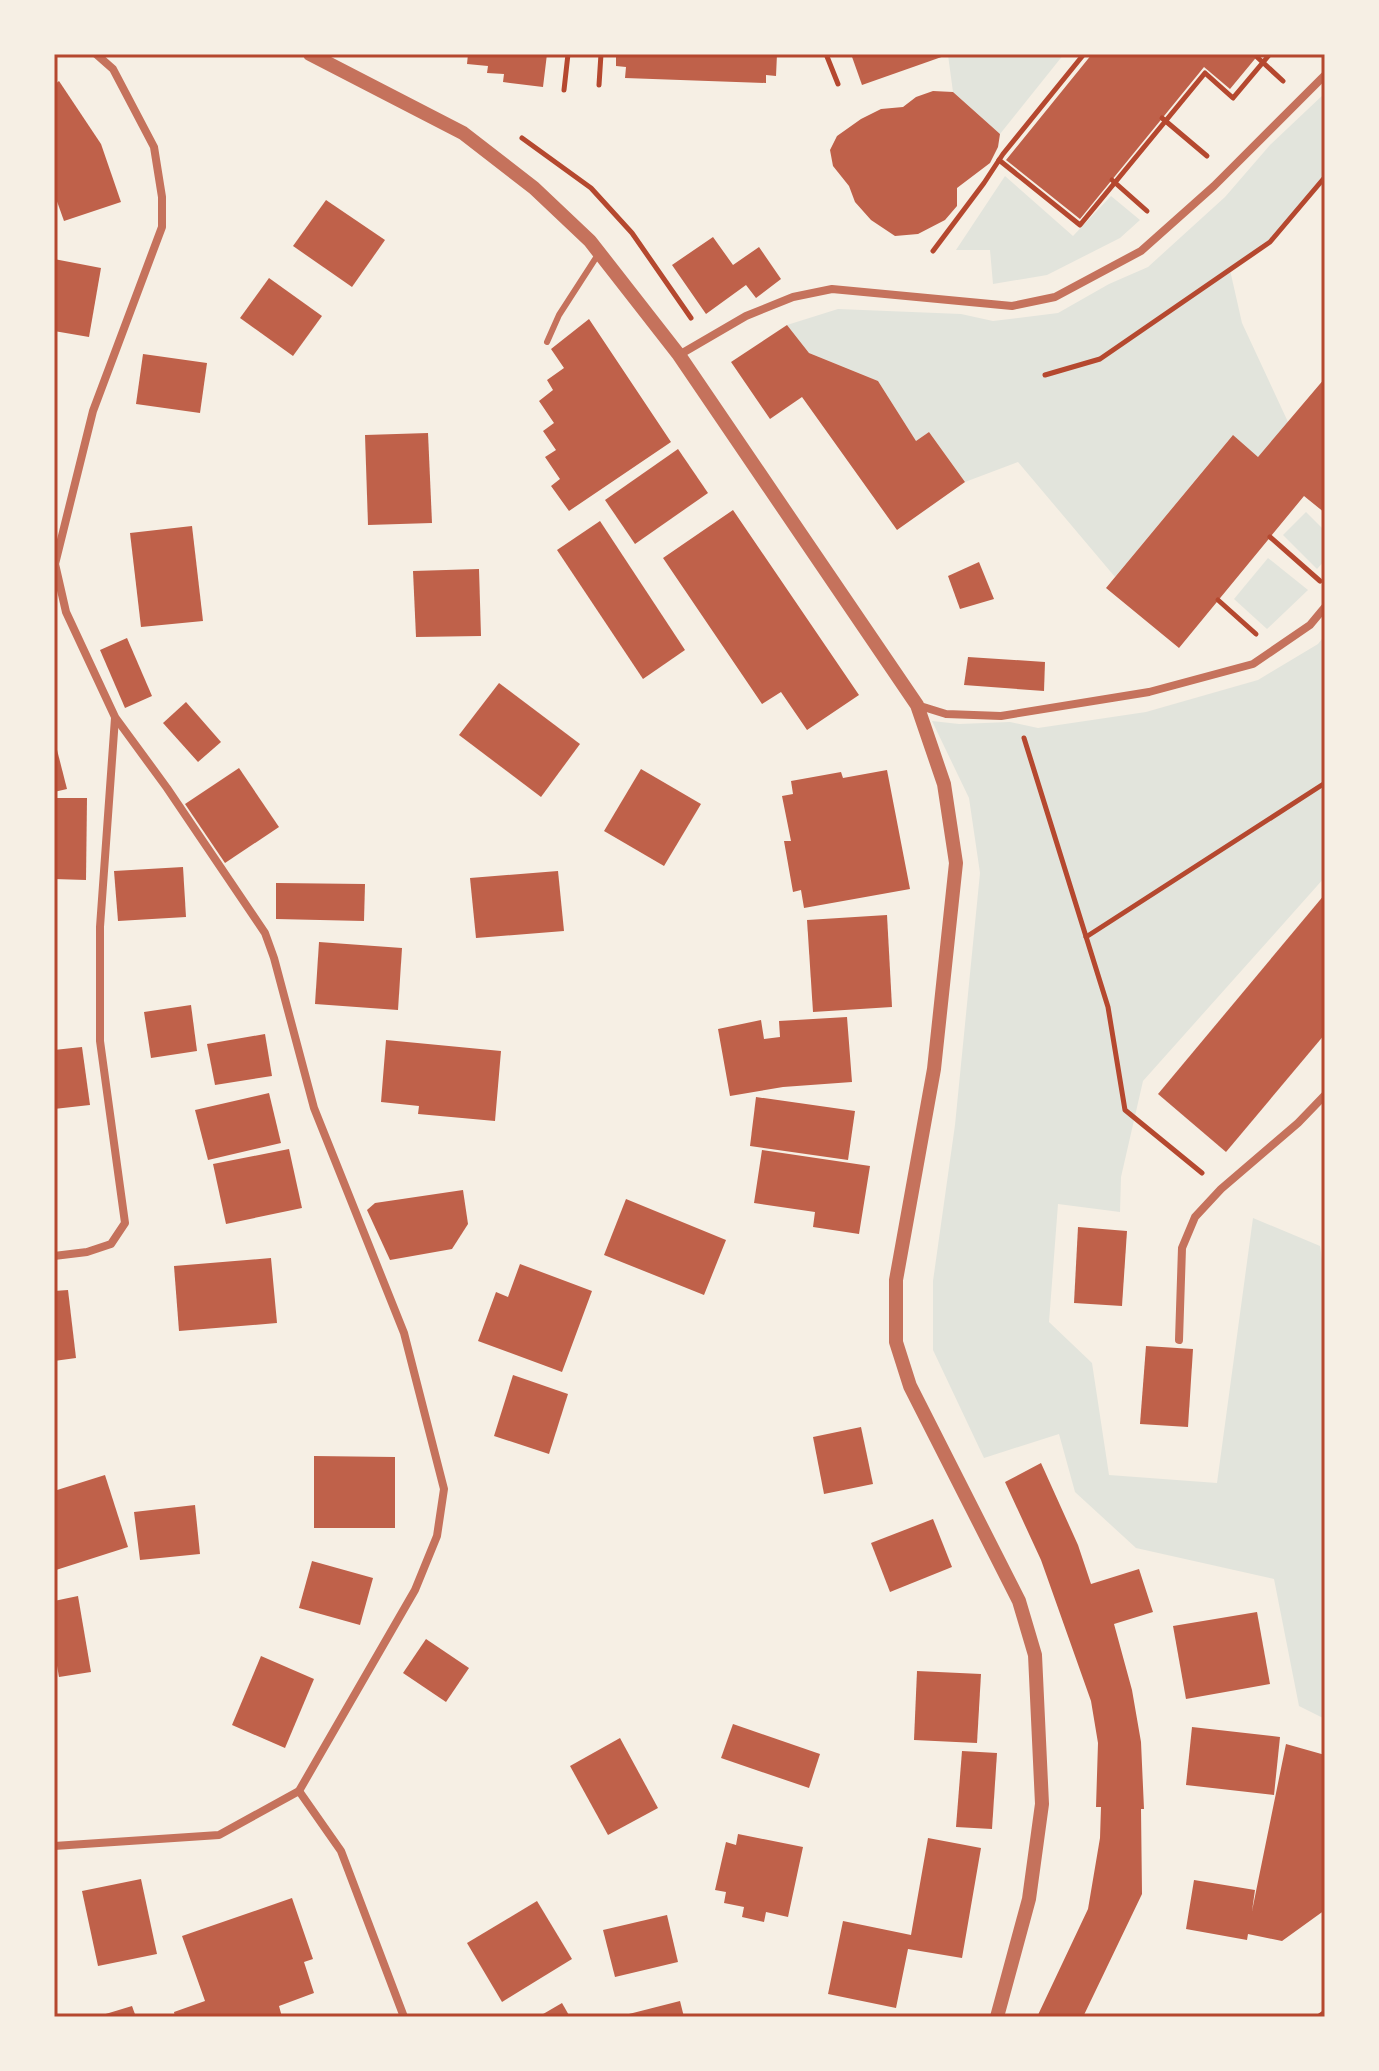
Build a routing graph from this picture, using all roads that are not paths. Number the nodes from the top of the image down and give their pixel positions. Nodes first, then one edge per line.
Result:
1 (96, 54) edge
2 (310, 54) edge
3 (1325, 75) edge
4 (599, 253) junction
5 (547, 342) dead end
6 (679, 355) junction
7 (1325, 607) edge
8 (917, 705) junction
9 (115, 717) junction
10 (1325, 1095) edge
11 (54, 1256) edge
12 (1179, 1340) dead end
13 (299, 1791) junction
14 (54, 1846) edge
15 (404, 2017) edge
16 (997, 2017) edge

1 - 9 street
2 - 4 street
3 - 6 street
4 - 5 lane
4 - 6 street
6 - 8 street
7 - 8 street
8 - 16 street
9 - 11 street
9 - 13 street
10 - 12 street
13 - 14 street
13 - 15 street

